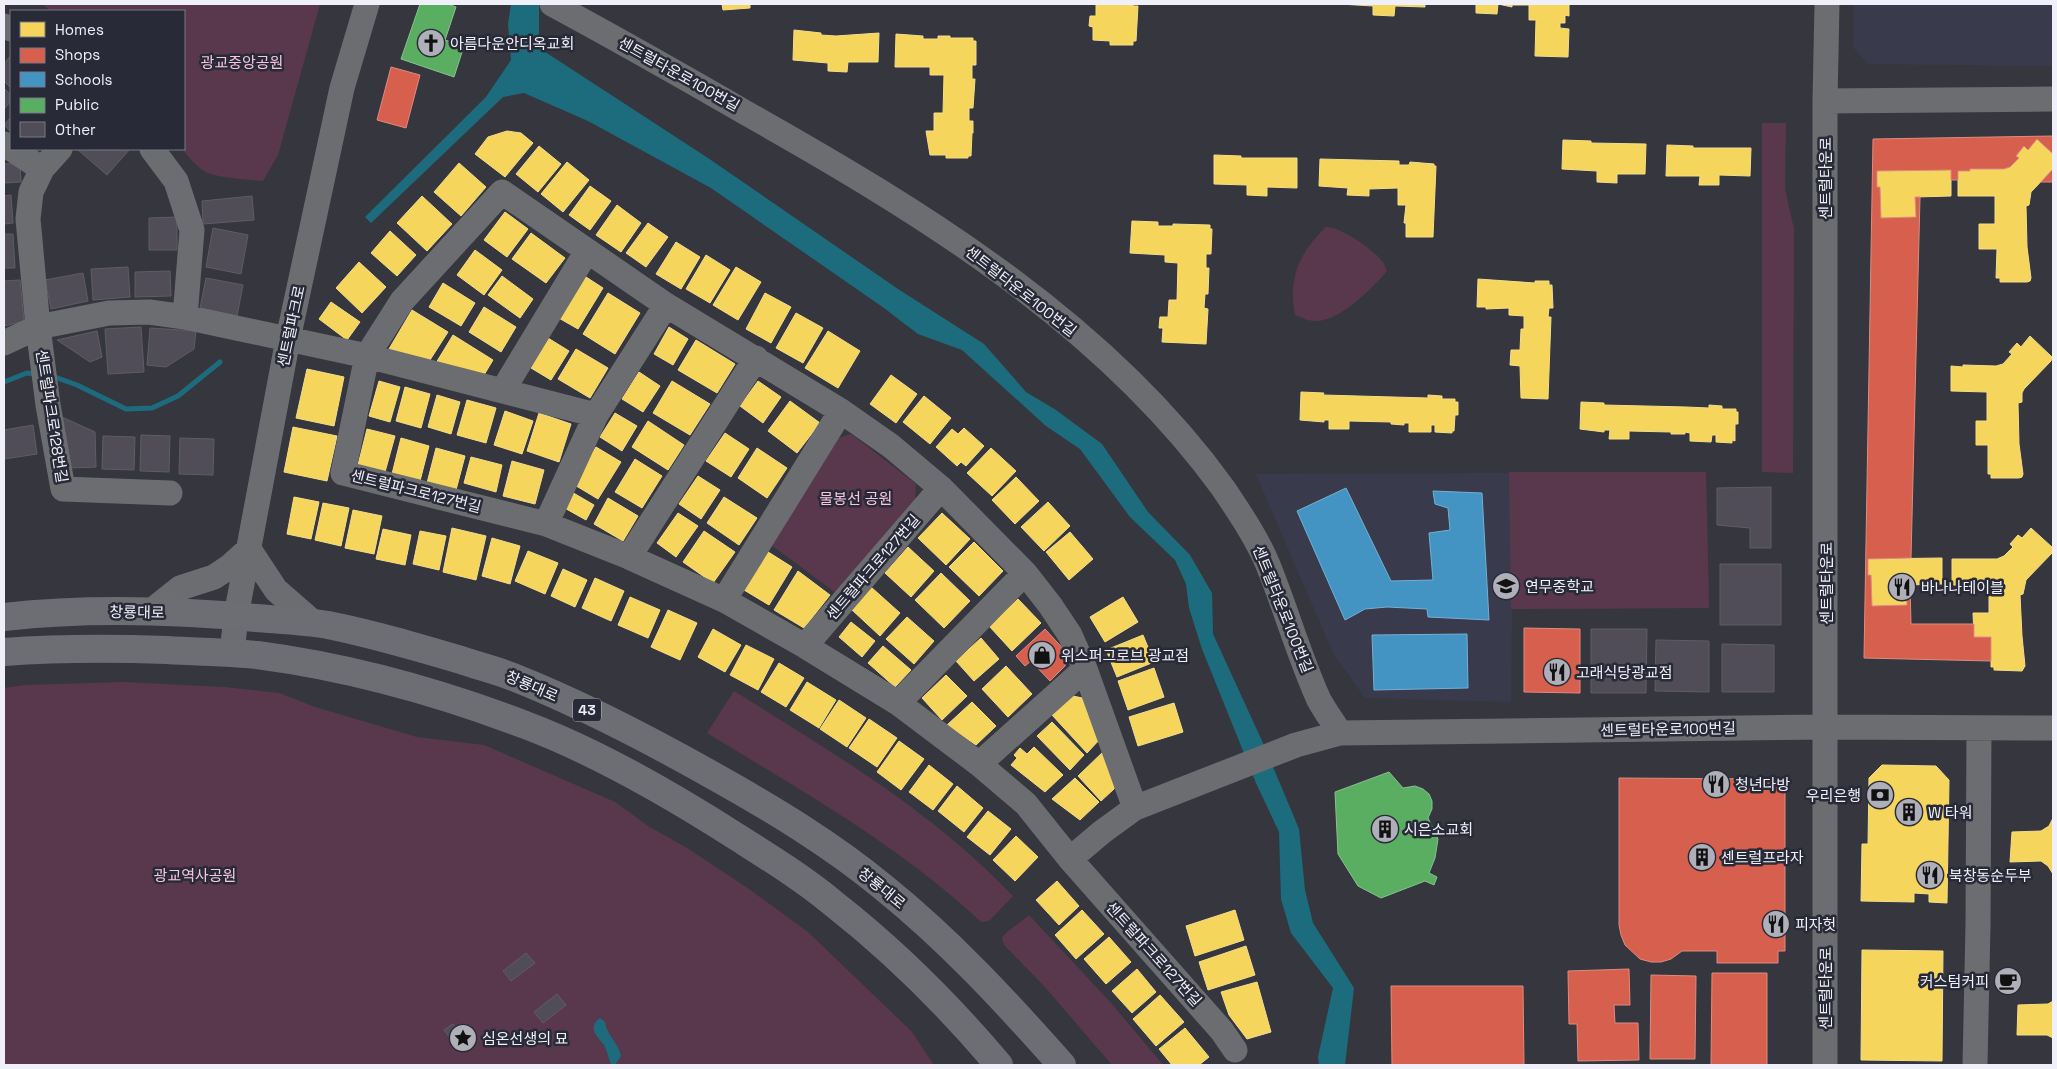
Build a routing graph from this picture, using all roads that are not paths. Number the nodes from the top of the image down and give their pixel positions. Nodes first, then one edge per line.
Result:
1 (367, 4) edge
2 (552, 4) edge
3 (1827, 4) edge
4 (2053, 99) edge
5 (1825, 101) junction
6 (13, 150) edge
7 (59, 150) edge
8 (153, 150) edge
9 (42, 169) junction
10 (587, 251) junction
11 (666, 305) junction
12 (185, 317) junction
13 (38, 327) junction
14 (288, 339) junction
15 (4, 343) edge
16 (367, 356) junction
17 (756, 358) junction
18 (503, 390) junction
19 (841, 411) junction
20 (596, 415) junction
21 (941, 488) junction
22 (170, 493) dead end
23 (546, 524) junction
24 (249, 549) junction
25 (629, 557) junction
26 (1025, 573) junction
27 (724, 600) junction
28 (150, 612) junction
29 (236, 616) junction
30 (4, 617) edge
31 (315, 624) junction
32 (805, 646) junction
33 (4, 652) edge
34 (232, 653) junction
35 (1085, 668) junction
36 (898, 703) junction
37 (1826, 727) junction
38 (1979, 728) junction
39 (2053, 728) edge
40 (1340, 733) junction
41 (979, 764) junction
42 (1134, 808) junction
43 (1070, 859) junction
44 (1235, 1050) dead end
45 (999, 1065) edge
46 (1062, 1065) edge
47 (1825, 1065) edge
48 (1975, 1065) edge

1 - 14 street, 센트럴파크로
2 - 40 street, 센트럴타운로100번길
3 - 5 street, 센트럴타운로
4 - 5 street
5 - 37 street, 센트럴타운로
6 - 9 street
7 - 9 street, 센트럴파크로128번길
8 - 12 street
9 - 13 street, 센트럴파크로128번길
10 - 11 street, 센트럴파크로127번길
10 - 16 street, 센트럴파크로127번길
10 - 18 street
11 - 17 street, 센트럴파크로127번길
11 - 20 street
12 - 13 street, 센트럴파크로128번길
12 - 14 street, 센트럴파크로128번길
13 - 15 street, 센트럴파크로128번길
13 - 22 street, 센트럴파크로128번길
14 - 16 street
14 - 24 street, 센트럴파크로
16 - 18 street
16 - 23 street, 센트럴파크로127번길
17 - 19 street, 센트럴파크로127번길
17 - 25 street
18 - 20 street
19 - 21 street, 센트럴파크로127번길
19 - 27 street
20 - 23 street
21 - 26 street, 센트럴파크로127번길
21 - 32 street, 센트럴파크로127번길
23 - 25 street, 센트럴파크로127번길
24 - 28 street
24 - 29 street, 센트럴파크로
24 - 31 street
25 - 27 street, 센트럴파크로127번길
26 - 35 street, 센트럴파크로127번길
26 - 36 street
27 - 32 street, 센트럴파크로127번길
28 - 29 main road, 창룡대로 / 43
28 - 30 main road, 창룡대로 / 43
29 - 31 main road, 창룡대로 / 43
29 - 34 street, 센트럴파크로
31 - 46 main road, 창룡대로 / 43
32 - 36 street, 센트럴파크로127번길
33 - 34 main road, 43
34 - 45 main road, 43
35 - 41 street
35 - 42 street, 센트럴파크로127번길
36 - 41 street, 센트럴파크로127번길
37 - 38 street, 센트럴타운로100번길
37 - 40 street, 센트럴타운로100번길
37 - 47 street, 센트럴타운로
38 - 39 street, 센트럴타운로100번길
38 - 48 street
40 - 42 street
41 - 43 street, 센트럴파크로127번길
42 - 43 street
43 - 44 street, 센트럴파크로127번길

